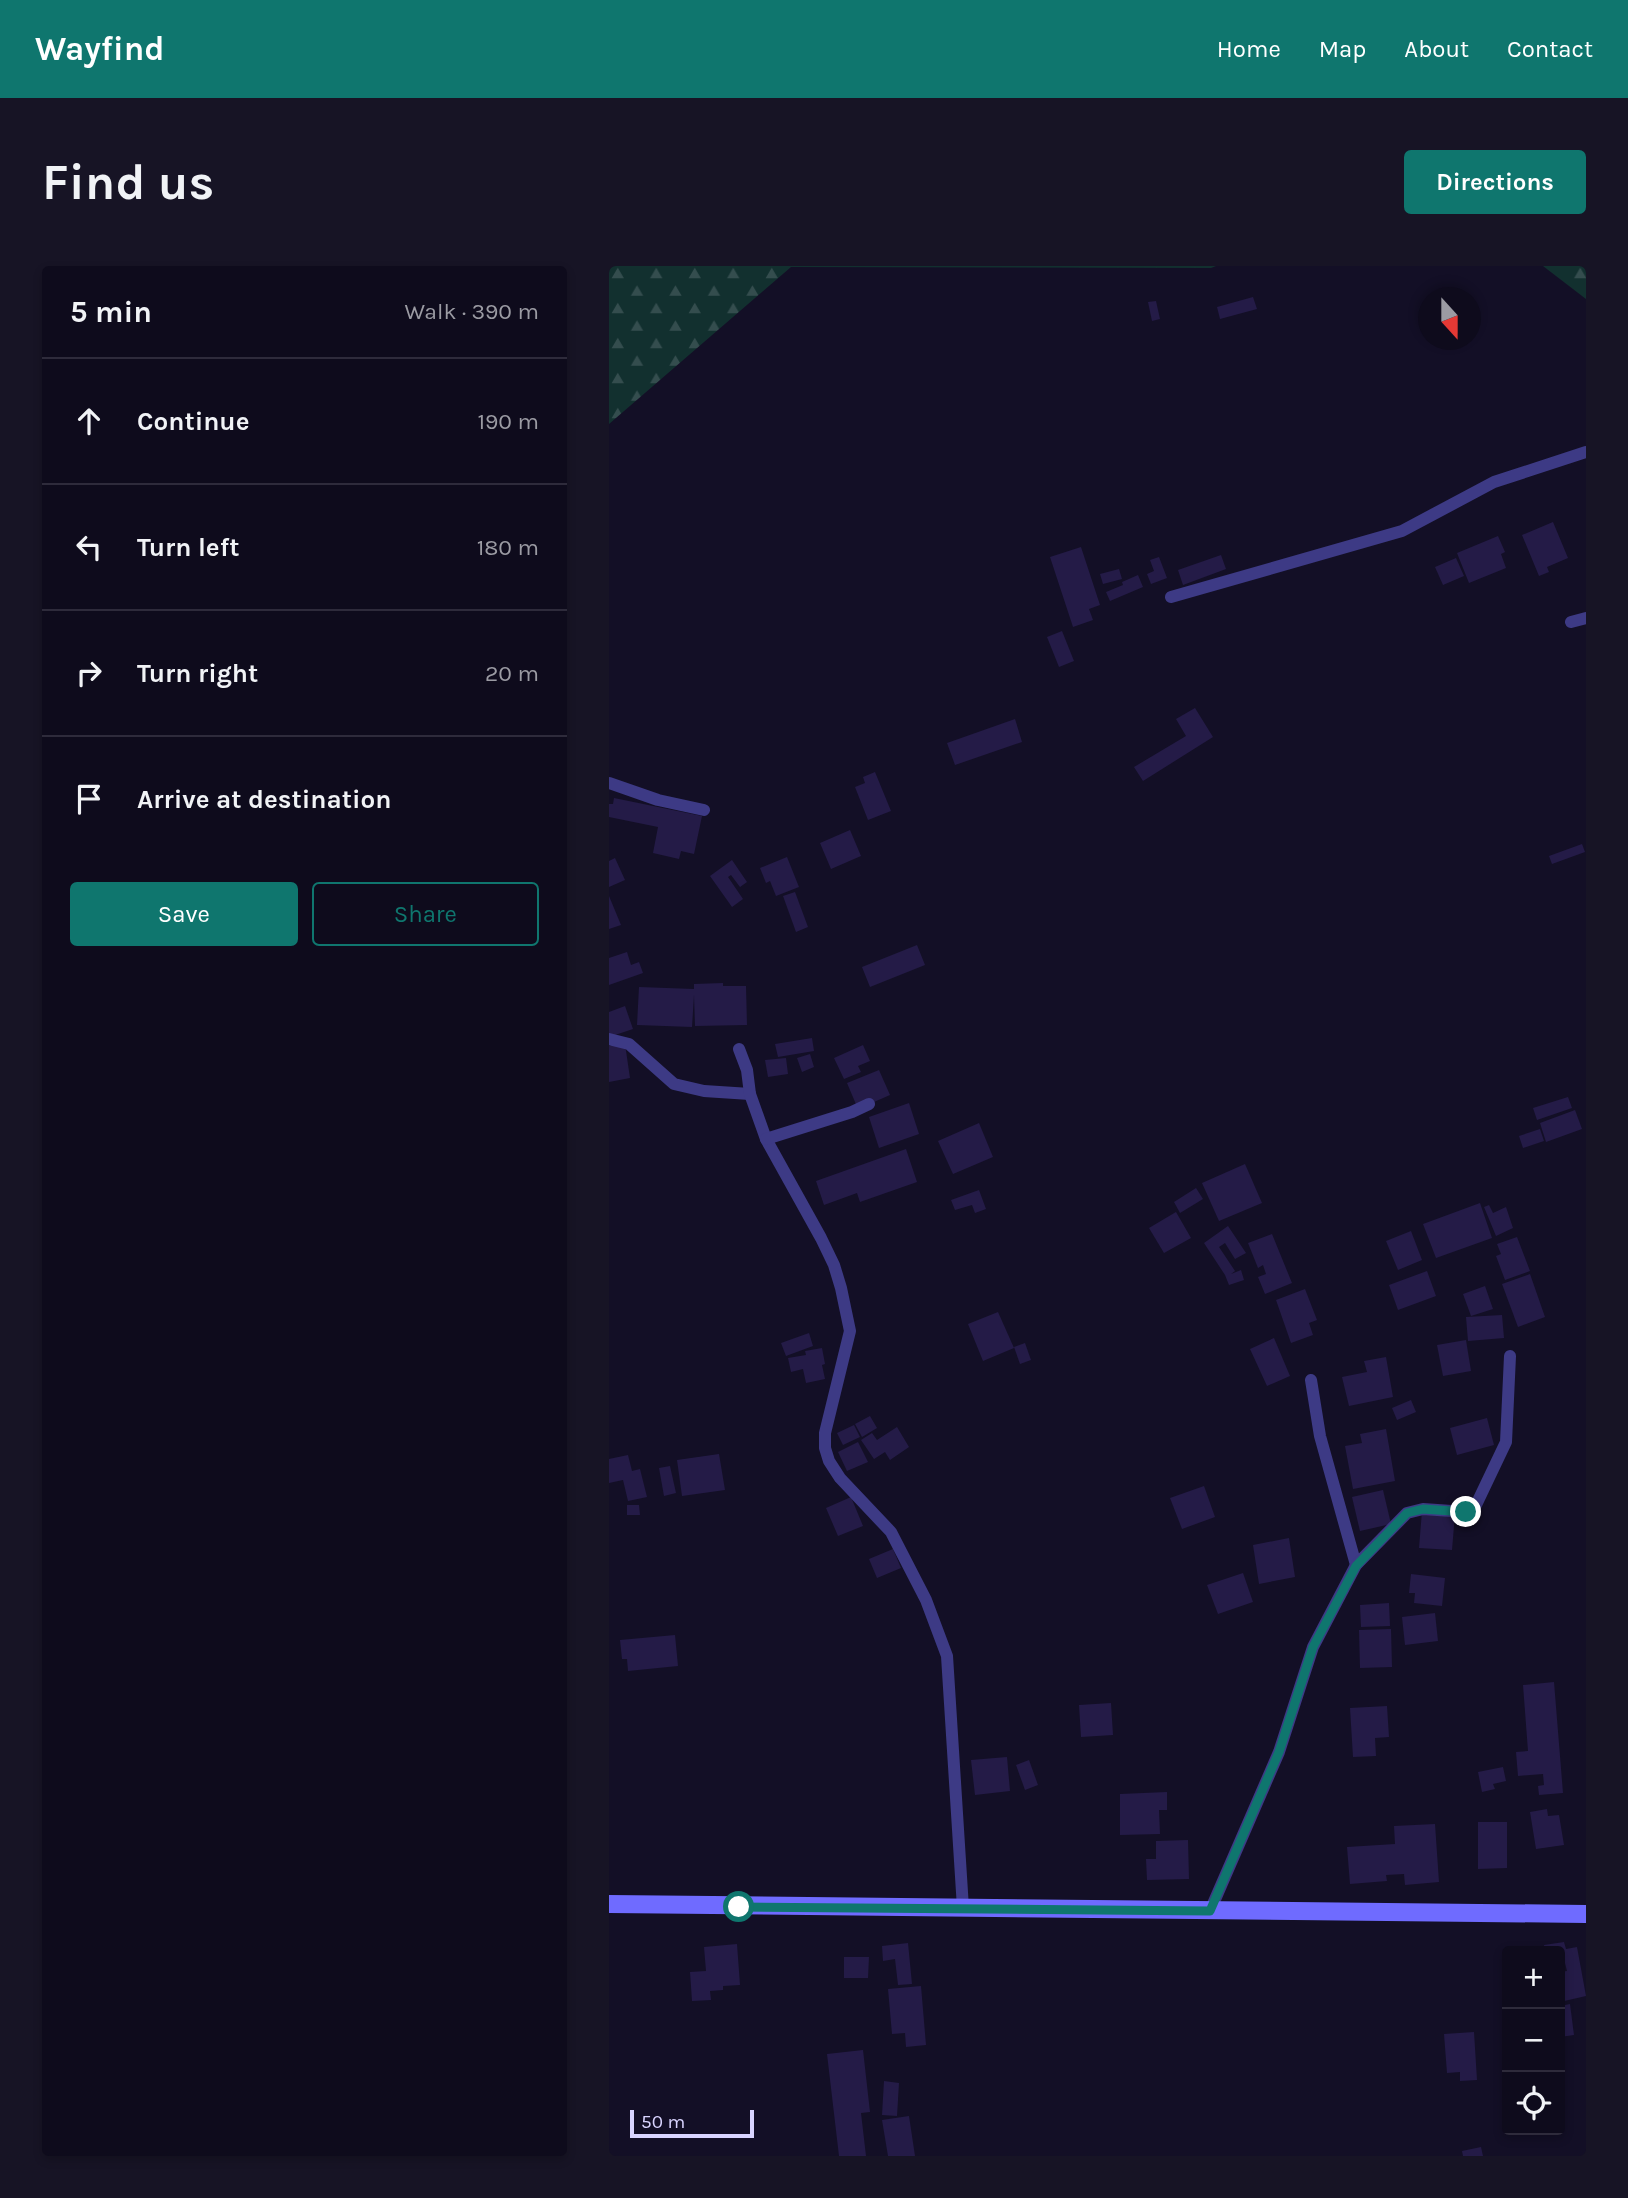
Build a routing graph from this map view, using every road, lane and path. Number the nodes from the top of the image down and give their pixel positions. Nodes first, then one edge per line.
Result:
1 (1586, 452) edge
2 (1171, 597) dead end
3 (1586, 618) edge
4 (1571, 622) dead end
5 (609, 783) edge
6 (704, 810) dead end
7 (609, 1039) edge
8 (739, 1048) dead end
9 (750, 1094) junction
10 (869, 1104) dead end
11 (766, 1139) junction
12 (1510, 1356) dead end
13 (1311, 1380) dead end
14 (1356, 1566) junction
15 (609, 1904) edge
16 (963, 1908) junction
17 (1210, 1911) junction
18 (1586, 1914) edge

1 - 2 street
3 - 4 street
5 - 6 street
7 - 9 street
8 - 9 street
9 - 11 street
10 - 11 street
11 - 16 street
12 - 14 street
13 - 14 street
14 - 17 street
15 - 16 main road
16 - 17 main road
17 - 18 main road

